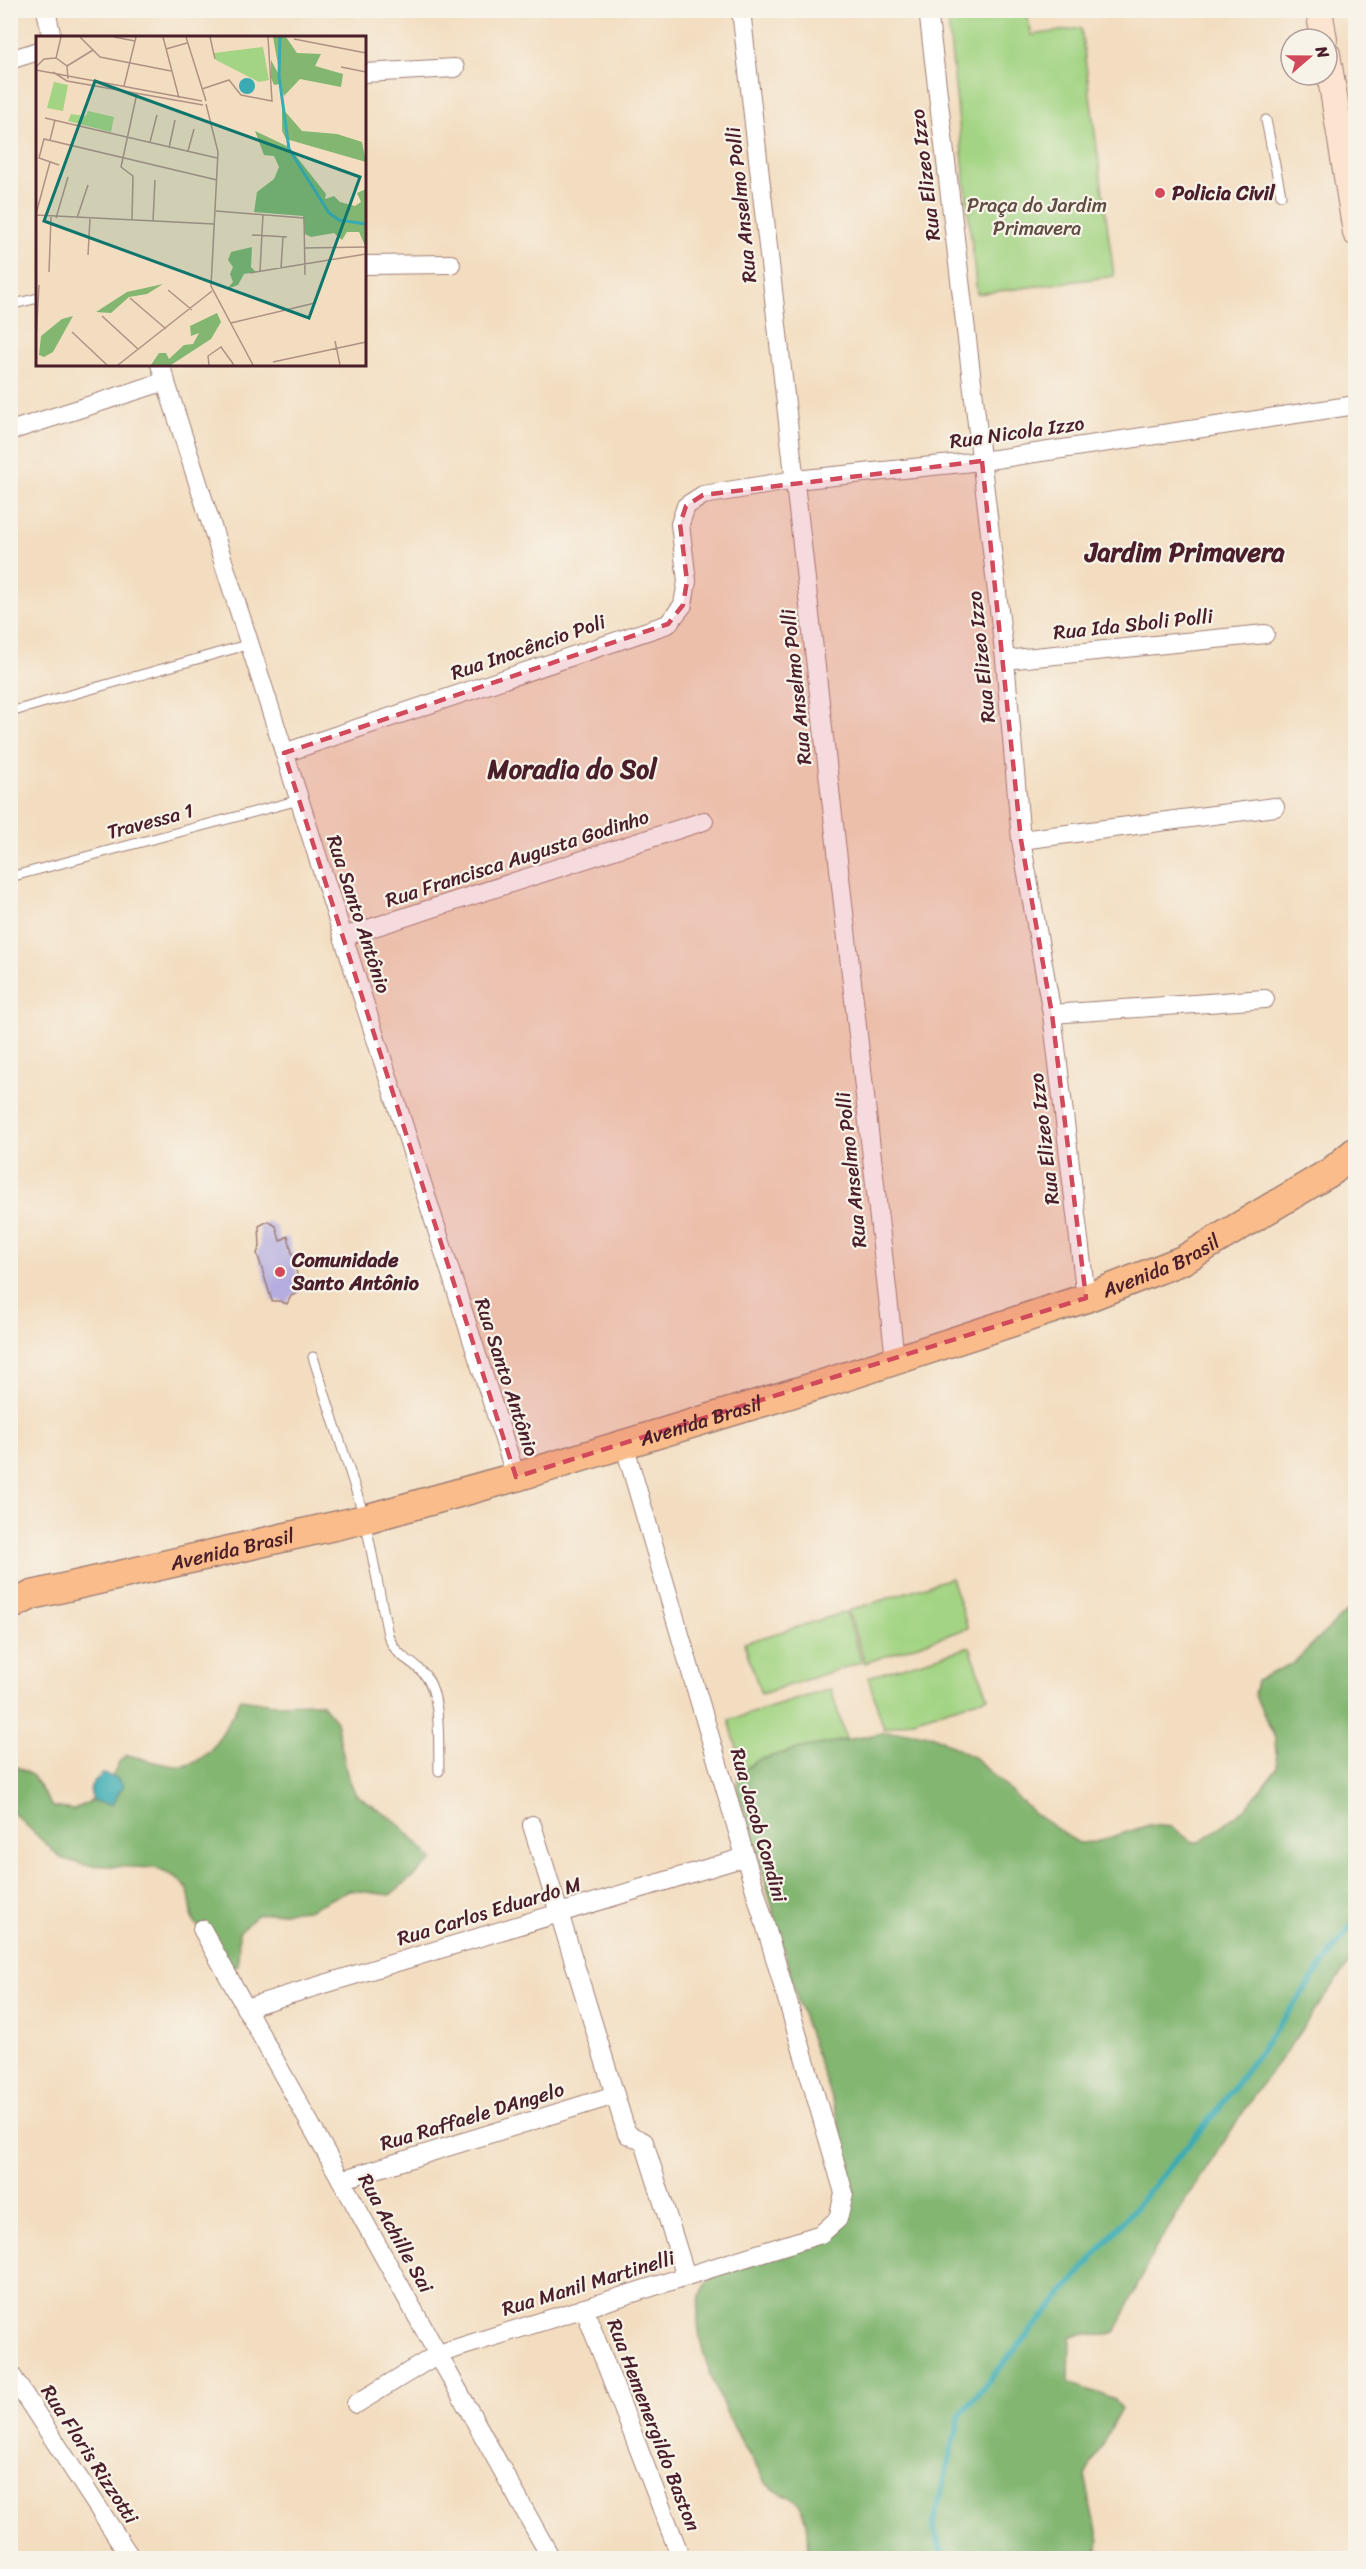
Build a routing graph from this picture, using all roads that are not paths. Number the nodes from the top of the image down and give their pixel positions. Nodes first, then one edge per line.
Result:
1 (46, 10) edge
2 (741, 10) edge
3 (928, 10) edge
4 (1319, 10) edge
5 (1322, 27) edge
6 (52, 36) edge
7 (36, 52) edge
8 (10, 60) edge
9 (455, 68) dead end
10 (366, 73) edge
11 (1332, 87) edge
12 (1266, 120) dead end
13 (1281, 195) dead end
14 (1356, 232) edge
15 (451, 264) dead end
16 (366, 265) edge
17 (36, 298) edge
18 (10, 305) edge
19 (163, 373) edge
20 (1356, 405) edge
21 (10, 431) edge
22 (982, 460) junction
23 (795, 480) junction
24 (686, 506) joint
25 (1265, 634) dead end
26 (250, 644) junction
27 (1005, 660) junction
28 (10, 712) edge
29 (284, 753) junction
30 (299, 800) junction
31 (1275, 807) dead end
32 (704, 821) dead end
33 (1021, 840) junction
34 (10, 877) edge
35 (343, 937) junction
36 (1265, 999) dead end
37 (1052, 1014) junction
38 (1356, 1151) edge
39 (1086, 1298) junction
40 (313, 1357) dead end
41 (895, 1359) junction
42 (624, 1444) junction
43 (516, 1477) junction
44 (365, 1519) junction
45 (10, 1606) edge
46 (439, 1771) dead end
47 (532, 1826) dead end
48 (745, 1857) junction
49 (558, 1913) junction
50 (202, 1929) dead end
51 (245, 2008) junction
52 (615, 2095) junction
53 (341, 2180) junction
54 (838, 2219) joint
55 (686, 2277) junction
56 (584, 2308) junction
57 (438, 2354) junction
58 (10, 2373) edge
59 (356, 2404) dead end
60 (131, 2559) edge
61 (551, 2559) edge
62 (681, 2559) edge

1 - 6 street
2 - 23 street, Rua Anselmo Polli
3 - 22 street, Rua Elizeo Izzo
4 - 5 main road
7 - 8 street
9 - 10 street
11 - 14 main road
12 - 13 lane
15 - 16 street
17 - 18 lane
19 - 21 street
19 - 26 street, Rua Santo Antônio
20 - 22 street, Rua Nicola Izzo
22 - 23 street, Rua Nicola Izzo
22 - 27 street, Rua Elizeo Izzo
23 - 24 street, Rua Nicola Izzo
23 - 41 street, Rua Anselmo Polli
24 - 29 street, Rua Inocêncio Poli
25 - 27 street, Rua Ida Sboli Polli
26 - 28 lane
26 - 29 street, Rua Santo Antônio
27 - 33 street, Rua Elizeo Izzo
29 - 30 street, Rua Santo Antônio
30 - 34 lane, Travessa 1
30 - 35 street, Rua Santo Antônio
31 - 33 street
32 - 35 street, Rua Francisca Augusta Godinho
33 - 37 street, Rua Elizeo Izzo
35 - 43 street, Rua Santo Antônio
36 - 37 street
37 - 39 street, Rua Elizeo Izzo
38 - 39 main road, Avenida Brasil
39 - 41 main road, Avenida Brasil
40 - 44 lane
41 - 42 main road, Avenida Brasil
42 - 43 main road, Avenida Brasil
42 - 48 street, Rua Jacob Condini
43 - 44 main road, Avenida Brasil
44 - 45 main road, Avenida Brasil
44 - 46 lane
47 - 49 street
48 - 49 street, Rua Carlos Eduardo M
48 - 54 street, Rua Jacob Condini
49 - 51 street, Rua Carlos Eduardo M
49 - 52 street
50 - 51 street, Rua Achille Sai
51 - 53 street, Rua Achille Sai
52 - 53 street, Rua Raffaele DAngelo
52 - 55 street
53 - 57 street, Rua Achille Sai
54 - 55 street, Rua Manil Martinelli
55 - 56 street, Rua Manil Martinelli
56 - 57 street, Rua Manil Martinelli
56 - 62 street, Rua Hemenergildo Baston
57 - 59 street, Rua Manil Martinelli
57 - 61 street, Rua Achille Sai
58 - 60 street, Rua Floris Rizzotti

